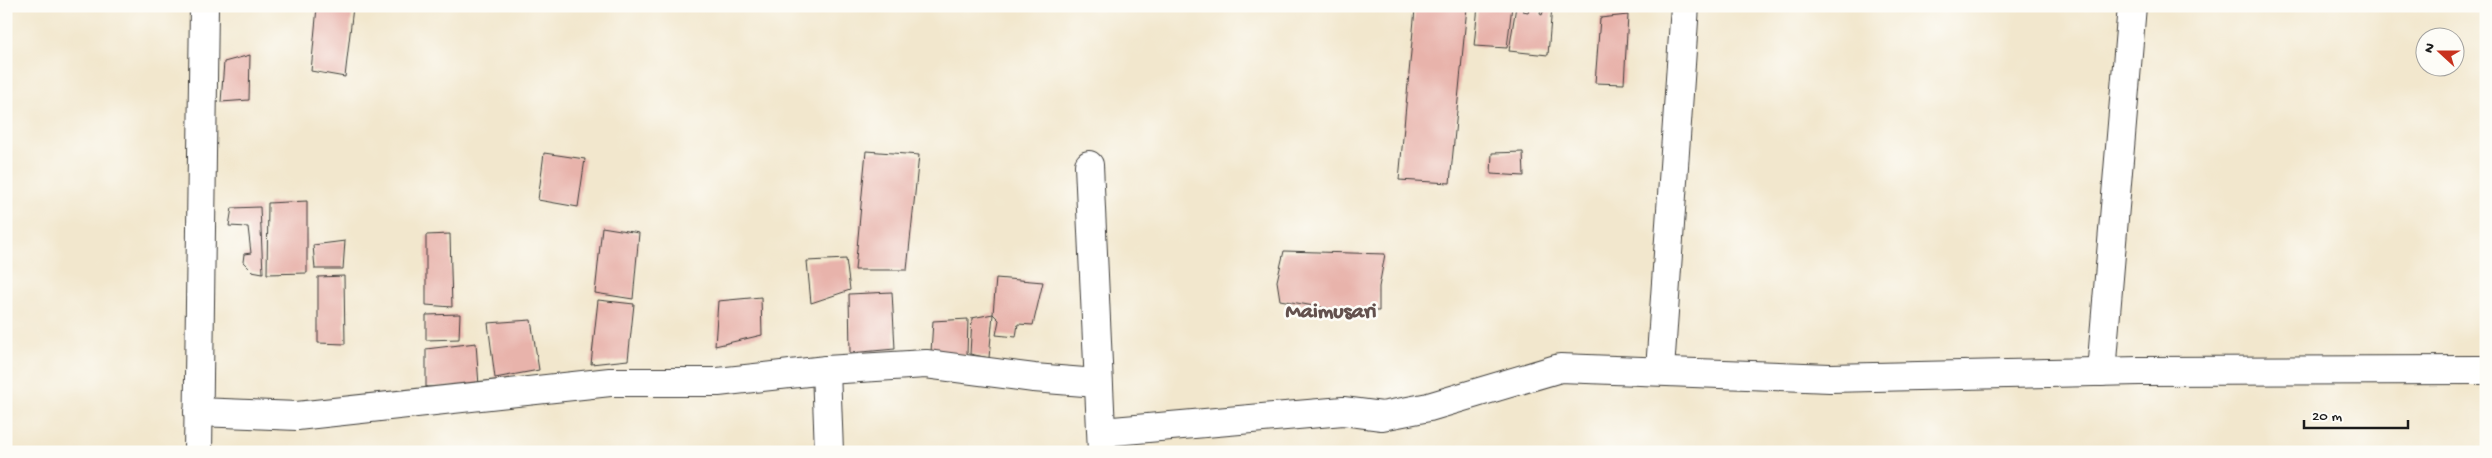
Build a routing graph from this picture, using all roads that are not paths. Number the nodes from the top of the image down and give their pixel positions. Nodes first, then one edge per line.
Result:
1 (204, 6) edge
2 (1685, 6) edge
3 (2132, 6) edge
4 (1089, 165) dead end
5 (826, 370) junction
6 (1660, 370) junction
7 (2486, 370) edge
8 (2101, 372) junction
9 (1097, 383) junction
10 (198, 412) junction
11 (1102, 442) edge
12 (198, 452) edge
13 (829, 452) edge

1 - 10 street
2 - 6 street
3 - 8 street
4 - 9 street
5 - 9 street
5 - 10 street
5 - 13 street
6 - 8 street
6 - 11 street
7 - 8 street
9 - 11 street
10 - 12 street

